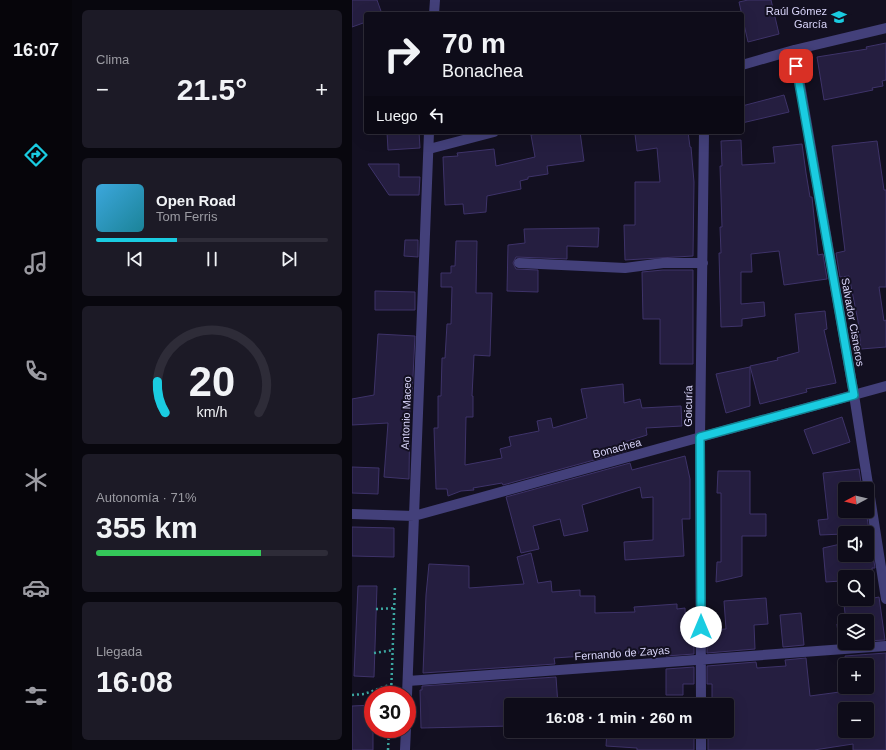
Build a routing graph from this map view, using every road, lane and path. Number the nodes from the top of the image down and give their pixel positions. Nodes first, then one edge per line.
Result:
1 (435, 0) edge
2 (434, 12) edge
3 (886, 28) edge
4 (794, 50) junction
5 (744, 64) edge
6 (429, 134) edge
7 (486, 134) edge
8 (704, 134) edge
9 (429, 149) junction
10 (519, 263) dead end
11 (703, 263) junction
12 (886, 386) edge
13 (854, 395) junction
14 (700, 437) junction
15 (352, 514) edge
16 (414, 516) junction
17 (395, 586) dead end
18 (886, 599) edge
19 (394, 608) junction
20 (376, 609) dead end
21 (410, 609) junction
22 (886, 646) edge
23 (392, 650) junction
24 (409, 650) junction
25 (374, 653) dead end
26 (701, 659) junction
27 (408, 680) junction
28 (391, 684) junction
29 (408, 686) edge
30 (352, 695) edge
31 (701, 698) edge
32 (389, 738) edge
33 (406, 738) edge
34 (701, 738) edge
35 (388, 750) edge
36 (405, 750) edge
37 (701, 750) edge

1 - 2 street
3 - 4 street
4 - 5 street
4 - 13 street, Salvador Cisneros
6 - 9 street, Antonio Maceo
7 - 9 street
8 - 11 street, Goicuría
9 - 16 street, Antonio Maceo
10 - 11 street
11 - 14 street, Goicuría
12 - 13 street, Bonachea
13 - 14 street, Bonachea
13 - 18 street, Salvador Cisneros
14 - 16 street, Bonachea
14 - 26 street, Goicuría
15 - 16 street, Bonachea
16 - 21 street, Antonio Maceo
17 - 19 path
19 - 20 path
19 - 21 path
19 - 23 path
21 - 24 street, Antonio Maceo
22 - 26 street, Fernando de Zayas
23 - 24 path
23 - 25 path
23 - 28 path
24 - 27 street, Antonio Maceo
26 - 27 street, Fernando de Zayas
26 - 31 street, Goicuría
27 - 28 path
27 - 29 street, Antonio Maceo
28 - 30 path
32 - 35 path
33 - 36 street
34 - 37 street

